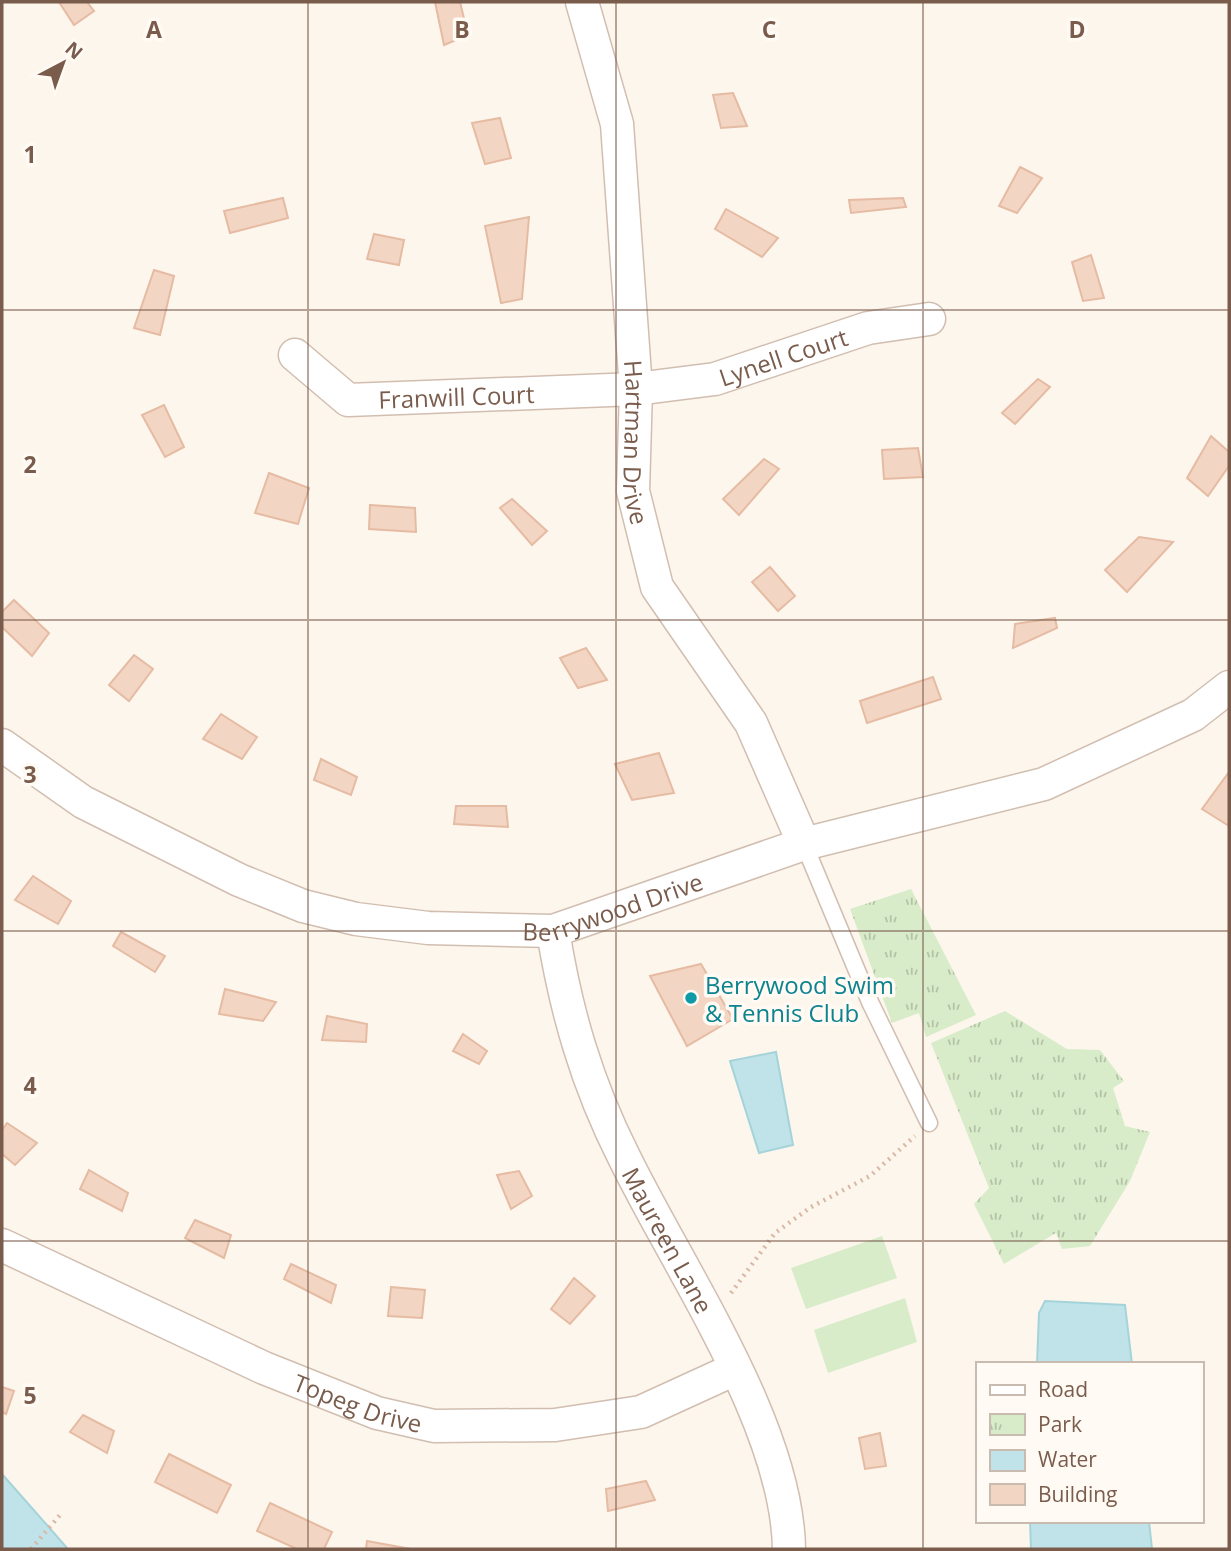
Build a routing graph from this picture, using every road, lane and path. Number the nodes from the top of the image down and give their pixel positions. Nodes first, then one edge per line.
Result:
1 (582, 2) edge
2 (929, 319) dead end
3 (295, 355) dead end
4 (636, 388) junction
5 (1229, 687) edge
6 (2, 745) edge
7 (804, 844) junction
8 (553, 931) junction
9 (929, 1123) joint
10 (2, 1245) edge
11 (707, 1315) junction
12 (735, 1369) junction
13 (60, 1515) dead end
14 (32, 1549) edge
15 (789, 1549) edge

1 - 4 street, Hartman Drive
2 - 4 street, Lynell Court
3 - 4 street, Franwill Court
4 - 7 street, Hartman Drive
5 - 7 street, Berrywood Drive
6 - 8 street, Berrywood Drive
7 - 8 street, Berrywood Drive
7 - 9 lane
8 - 11 street, Maureen Lane
9 - 11 path
10 - 12 street, Topeg Drive
11 - 12 street, Maureen Lane
12 - 15 street, Maureen Lane
13 - 14 path

